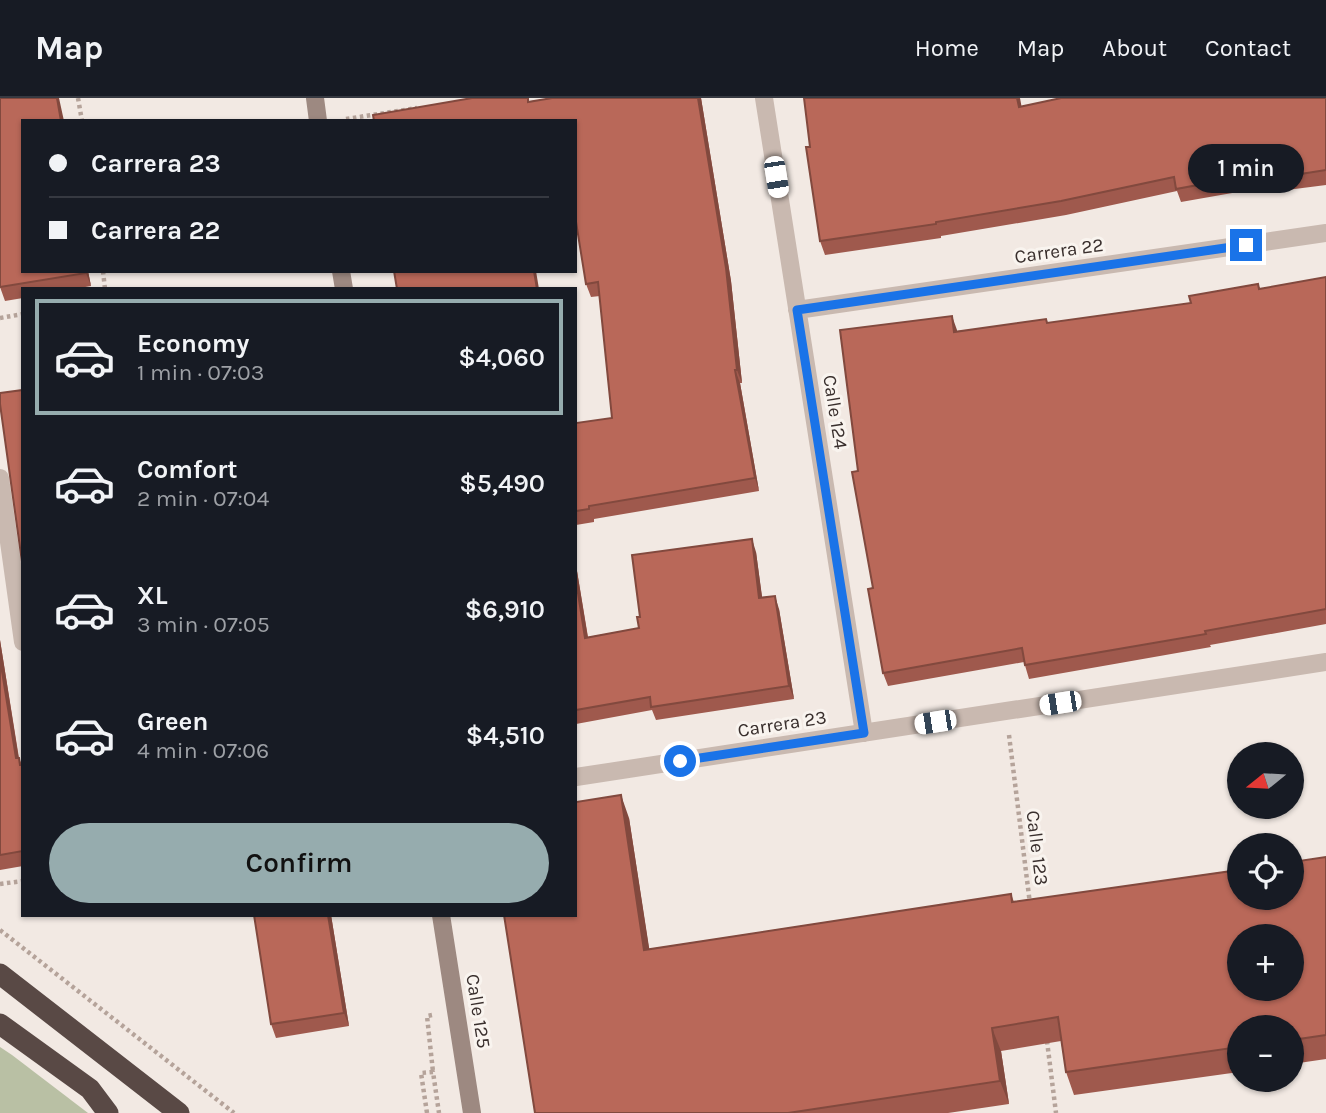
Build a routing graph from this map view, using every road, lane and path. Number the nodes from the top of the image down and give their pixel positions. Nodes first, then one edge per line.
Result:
1 (79, 98) edge
2 (315, 98) edge
3 (764, 98) edge
4 (426, 106) edge
5 (346, 118) dead end
6 (82, 119) edge
7 (318, 119) edge
8 (1326, 233) edge
9 (797, 310) junction
10 (21, 314) edge
11 (0, 318) edge
12 (0, 478) edge
13 (21, 628) edge
14 (1326, 662) edge
15 (1006, 711) junction
16 (864, 733) junction
17 (577, 777) edge
18 (21, 881) edge
19 (0, 884) edge
20 (1030, 904) edge
21 (442, 917) edge
22 (0, 930) edge
23 (0, 974) edge
24 (427, 1016) dead end
25 (0, 1024) edge
26 (1045, 1029) edge
27 (433, 1072) junction
28 (108, 1113) edge
29 (179, 1113) edge
30 (234, 1113) edge
31 (426, 1113) edge
32 (439, 1113) edge
33 (472, 1113) edge
34 (1056, 1113) edge

1 - 6 path
2 - 7 street
3 - 9 street, Calle 124
4 - 5 path
8 - 9 street, Carrera 22
9 - 16 street, Calle 124
10 - 11 path
12 - 13 street
14 - 15 street, Carrera 23
15 - 16 street, Carrera 23
15 - 20 path, Calle 123
16 - 17 street, Carrera 23
18 - 19 path
21 - 33 street, Calle 125
22 - 30 path
23 - 29 highway
24 - 27 path
25 - 28 highway
26 - 34 path
27 - 31 path
27 - 32 path

